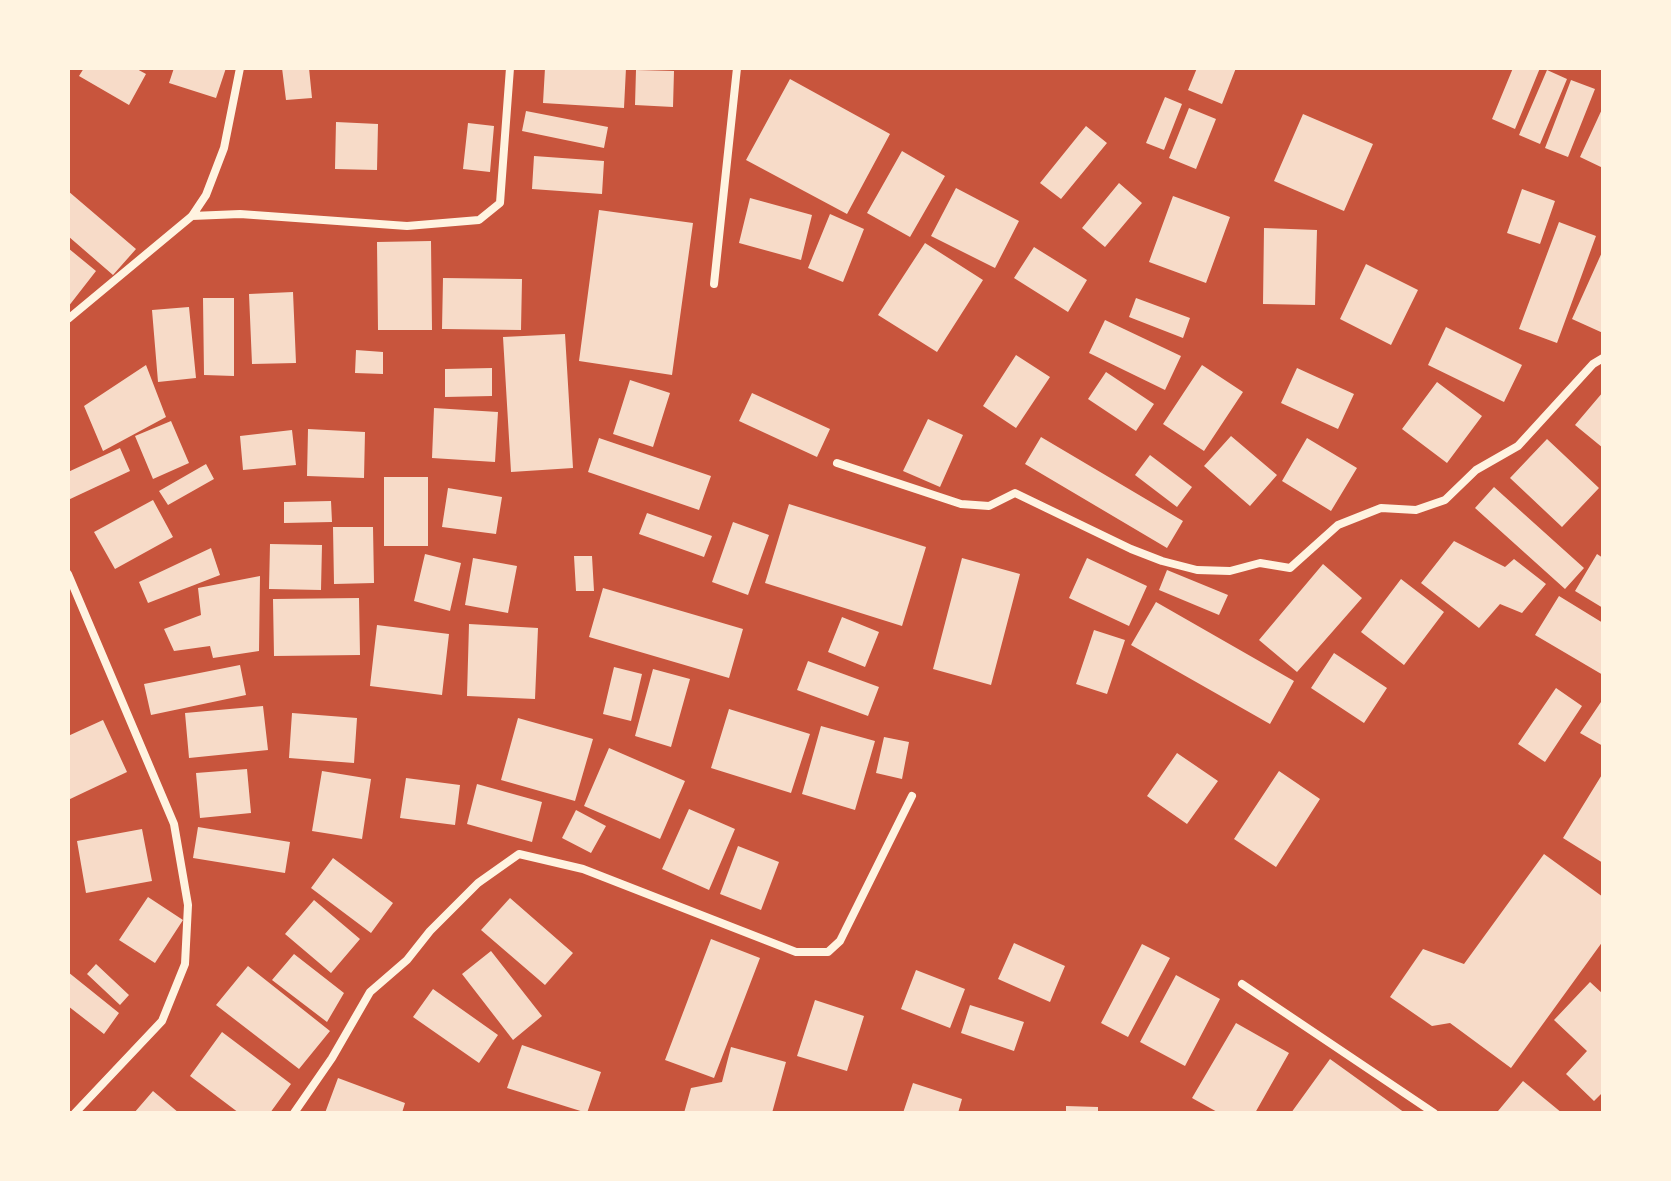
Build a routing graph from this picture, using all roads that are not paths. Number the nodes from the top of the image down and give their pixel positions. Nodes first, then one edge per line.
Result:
1 (240, 68) edge
2 (510, 68) edge
3 (737, 68) edge
4 (192, 216) junction
5 (714, 284) dead end
6 (68, 319) edge
7 (1603, 358) edge
8 (837, 463) dead end
9 (68, 574) edge
10 (912, 796) dead end
11 (1242, 984) dead end
12 (75, 1113) edge
13 (294, 1113) edge
14 (1434, 1113) edge

1 - 4 street
2 - 4 street
3 - 5 street
4 - 6 street
7 - 8 street
9 - 12 street
10 - 13 street
11 - 14 street

